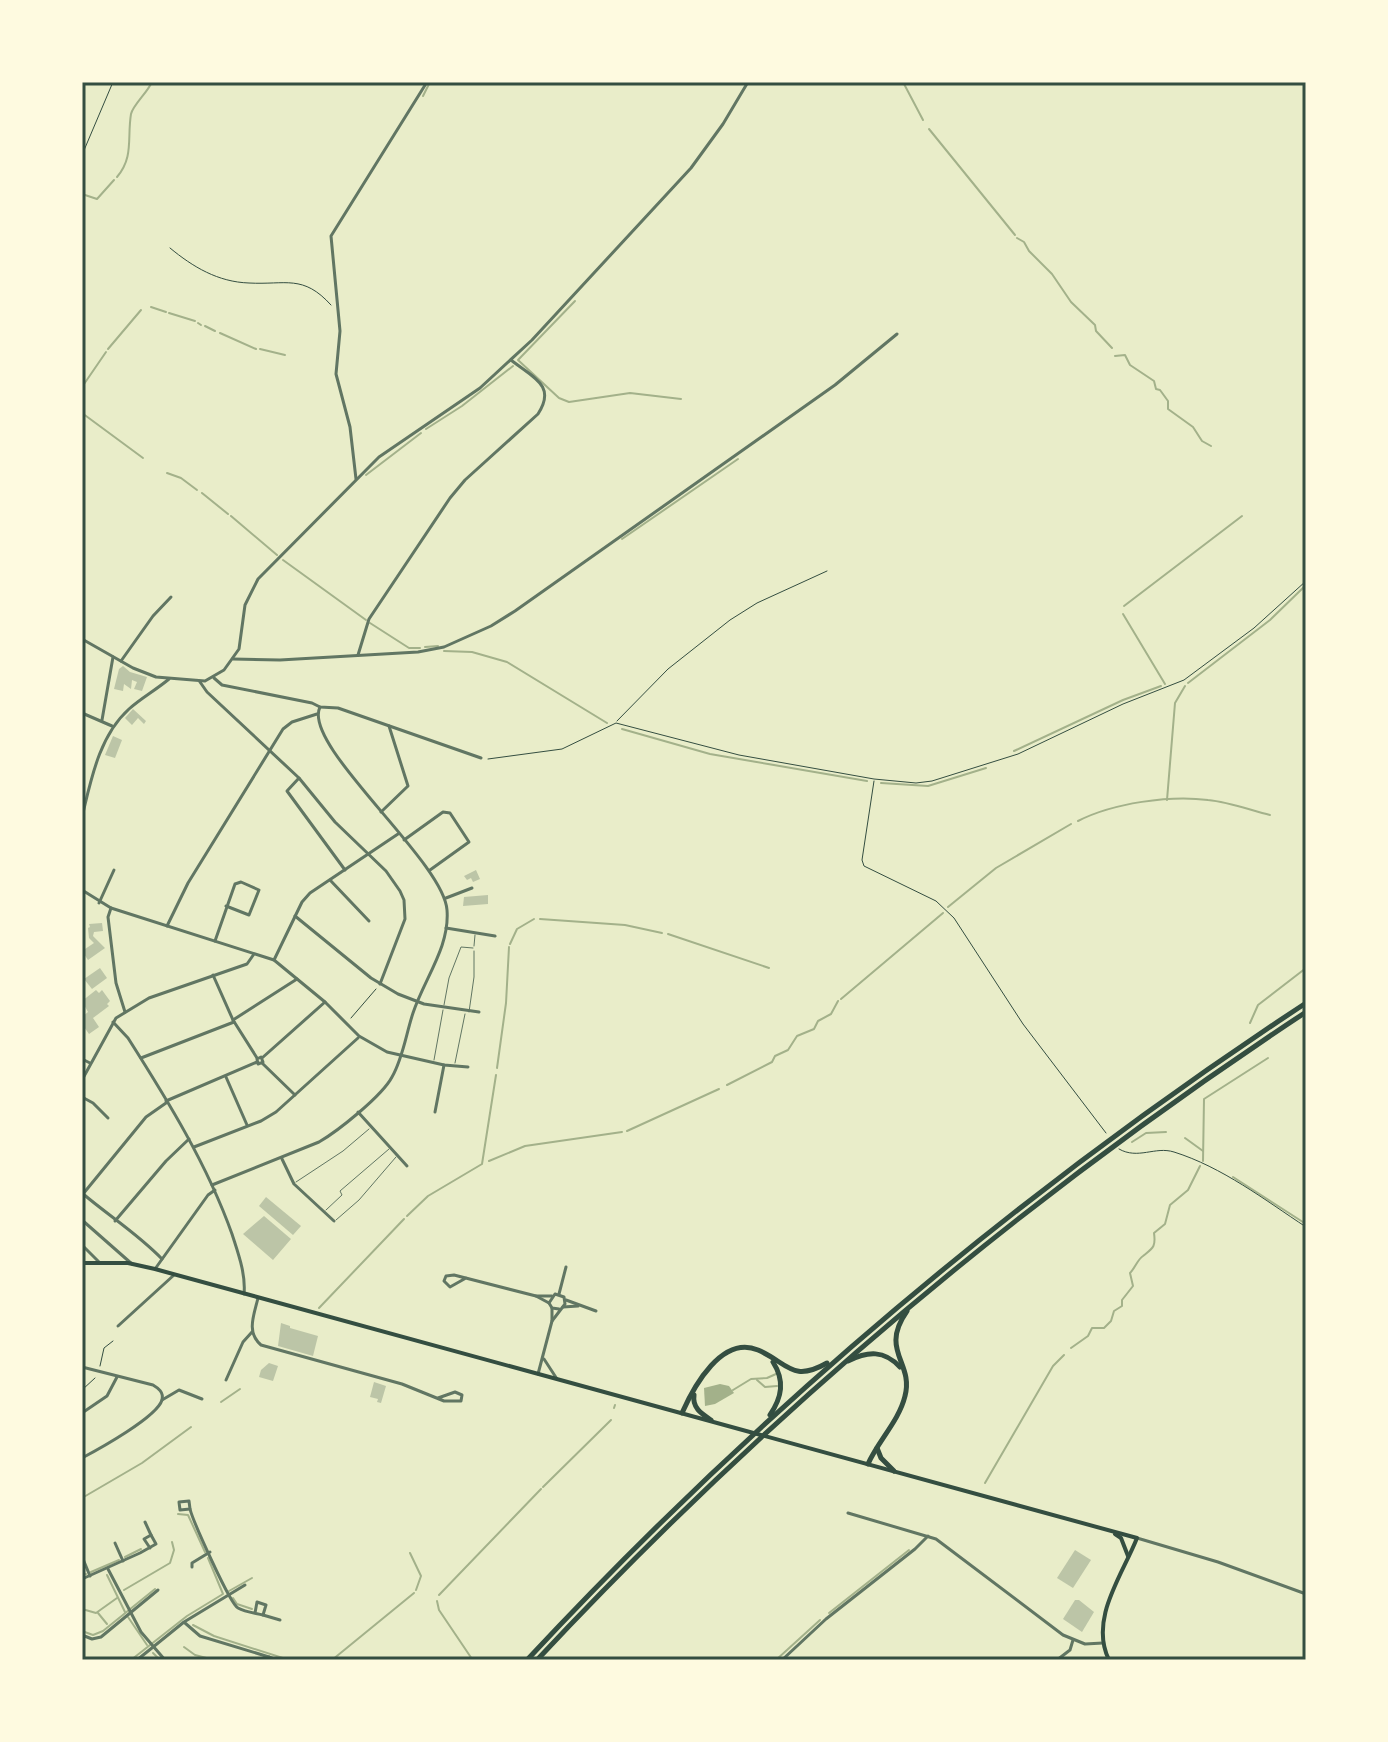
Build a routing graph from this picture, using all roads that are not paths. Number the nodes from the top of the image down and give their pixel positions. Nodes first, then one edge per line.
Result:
1 (427, 82) edge
2 (748, 82) edge
3 (897, 334) dead end
4 (511, 360) junction
5 (356, 479) junction
6 (171, 597) dead end
7 (82, 639) edge
8 (358, 655) junction
9 (114, 657) junction
10 (233, 659) junction
11 (121, 661) junction
12 (214, 678) junction
13 (169, 679) junction
14 (200, 682) junction
15 (320, 707) junction
16 (82, 713) edge
17 (317, 714) junction
18 (102, 720) junction
19 (112, 726) junction
20 (389, 726) junction
21 (269, 750) junction
22 (481, 758) road end
23 (299, 778) junction
24 (380, 812) junction
25 (82, 817) edge
26 (398, 834) junction
27 (404, 840) junction
28 (368, 855) junction
29 (114, 870) dead end
30 (345, 870) junction
31 (430, 870) junction
32 (330, 880) junction
33 (472, 888) dead end
34 (82, 890) edge
35 (446, 898) junction
36 (99, 903) junction
37 (226, 906) junction
38 (111, 908) junction
39 (295, 916) junction
40 (369, 921) dead end
41 (167, 926) junction
42 (446, 928) junction
43 (475, 933) junction
44 (495, 936) dead end
45 (215, 941) junction
46 (473, 948) junction
47 (254, 954) junction
48 (274, 960) junction
49 (213, 975) junction
50 (298, 979) junction
51 (380, 984) junction
52 (325, 1002) junction
53 (417, 1002) junction
54 (1306, 1003) edge
55 (444, 1008) junction
56 (125, 1012) junction
57 (467, 1012) junction
58 (479, 1012) dead end
59 (1306, 1012) edge
60 (234, 1021) junction
61 (113, 1022) junction
62 (359, 1036) junction
63 (400, 1056) junction
64 (141, 1058) junction
65 (82, 1059) edge
66 (260, 1060) junction
67 (90, 1063) junction
68 (434, 1063) junction
69 (444, 1065) junction
70 (454, 1066) junction
71 (468, 1067) dead end
72 (226, 1077) junction
73 (82, 1080) edge
74 (295, 1095) junction
75 (82, 1097) edge
76 (166, 1102) junction
77 (358, 1112) junction
78 (435, 1112) dead end
79 (108, 1118) dead end
80 (247, 1126) junction
81 (371, 1127) junction
82 (189, 1139) junction
83 (194, 1147) junction
84 (390, 1147) junction
85 (398, 1155) junction
86 (282, 1159) junction
87 (407, 1166) dead end
88 (294, 1184) junction
89 (212, 1185) junction
90 (215, 1190) junction
91 (83, 1194) edge
92 (324, 1212) junction
93 (82, 1220) edge
94 (115, 1221) junction
95 (334, 1221) joint
96 (82, 1245) edge
97 (162, 1259) junction
98 (99, 1262) junction
99 (82, 1263) edge
100 (132, 1264) junction
101 (566, 1267) dead end
102 (155, 1269) junction
103 (174, 1275) junction
104 (466, 1278) junction
105 (244, 1294) junction
106 (559, 1294) junction
107 (536, 1296) junction
108 (552, 1296) junction
109 (258, 1298) junction
110 (565, 1300) junction
111 (912, 1304) junction
112 (551, 1305) junction
113 (578, 1306) junction
114 (561, 1308) junction
115 (596, 1311) dead end
116 (552, 1321) junction
117 (118, 1326) dead end
118 (252, 1332) junction
119 (842, 1354) junction
120 (544, 1356) junction
121 (772, 1359) junction
122 (840, 1366) junction
123 (82, 1367) edge
124 (903, 1371) junction
125 (538, 1374) junction
126 (117, 1377) junction
127 (557, 1379) junction
128 (226, 1380) dead end
129 (695, 1390) junction
130 (438, 1398) junction
131 (202, 1399) dead end
132 (162, 1400) junction
133 (82, 1413) edge
134 (682, 1413) junction
135 (711, 1420) junction
136 (765, 1422) junction
137 (877, 1447) junction
138 (82, 1458) edge
139 (868, 1464) junction
140 (894, 1471) junction
141 (190, 1509) dead end
142 (848, 1513) dead end
143 (145, 1522) dead end
144 (1110, 1531) junction
145 (151, 1535) junction
146 (928, 1536) junction
147 (1137, 1538) junction
148 (115, 1543) dead end
149 (150, 1548) junction
150 (210, 1552) junction
151 (1129, 1558) junction
152 (83, 1559) edge
153 (123, 1561) junction
154 (192, 1567) dead end
155 (107, 1568) junction
156 (90, 1576) junction
157 (82, 1579) edge
158 (245, 1585) dead end
159 (158, 1590) dead end
160 (1306, 1594) edge
161 (227, 1596) junction
162 (130, 1613) junction
163 (255, 1613) junction
164 (263, 1615) junction
165 (280, 1620) dead end
166 (184, 1622) junction
167 (82, 1635) edge
168 (1073, 1640) junction
169 (1103, 1643) junction
170 (153, 1647) junction
171 (268, 1658) edge
172 (137, 1660) edge
173 (165, 1660) edge
174 (278, 1660) edge
175 (527, 1660) edge
176 (537, 1660) edge
177 (782, 1660) edge
178 (1057, 1660) edge
179 (1109, 1660) edge

1 - 5 street
2 - 4 street
3 - 8 street
4 - 5 street
4 - 8 street
5 - 10 street
6 - 11 street
7 - 9 street
8 - 10 street
9 - 11 street
9 - 18 street
10 - 12 street
11 - 13 street
12 - 14 street
12 - 15 street
13 - 14 street
13 - 19 street
14 - 21 street
15 - 17 street
15 - 20 street
16 - 18 street
17 - 21 street
17 - 24 street
18 - 19 street
19 - 25 street
20 - 22 street
20 - 24 street
21 - 23 street
21 - 41 street
23 - 28 street
23 - 30 street
24 - 26 street
26 - 27 street
26 - 28 street
27 - 31 street
27 - 31 street
28 - 30 street
28 - 51 street
29 - 36 street
30 - 32 street
31 - 35 street
32 - 39 street
32 - 40 street
33 - 35 street
34 - 36 street
35 - 42 street
36 - 38 street
37 - 37 street
37 - 45 street
38 - 41 street
38 - 56 street
39 - 48 street
39 - 51 street
41 - 45 street
42 - 43 street
42 - 53 street
43 - 44 street
43 - 46 lane
45 - 47 street
46 - 55 lane
46 - 57 lane
47 - 48 street
47 - 49 street
48 - 50 street
49 - 56 street
49 - 60 street
50 - 52 street
50 - 60 street
51 - 53 street
52 - 62 street
52 - 66 street
53 - 55 street
53 - 63 street
54 - 119 highway
55 - 57 street
55 - 68 lane
56 - 61 street
57 - 58 street
57 - 70 lane
59 - 111 highway
60 - 64 street
60 - 66 street
61 - 64 street
61 - 67 street
62 - 63 street
62 - 74 street
63 - 68 street
63 - 77 street
64 - 76 street
65 - 67 street
66 - 72 street
66 - 74 street
67 - 73 street
68 - 69 street
69 - 70 street
69 - 78 street
70 - 71 street
72 - 76 street
72 - 80 street
74 - 80 street
75 - 79 street
76 - 82 street
76 - 91 street
77 - 81 street
77 - 86 street
80 - 83 street
81 - 84 street
81 - 88 lane
82 - 83 street
82 - 94 street
83 - 89 street
84 - 85 street
84 - 92 lane
85 - 87 street
85 - 95 lane
86 - 88 street
86 - 89 street
88 - 92 street
89 - 90 street
90 - 97 street
90 - 105 street
91 - 94 street
92 - 95 street
93 - 100 street
94 - 97 street
96 - 98 street
97 - 102 street
98 - 99 main road
98 - 100 main road
100 - 102 main road
101 - 106 street
102 - 103 main road
103 - 105 main road
103 - 117 street
104 - 104 street
104 - 107 street
105 - 109 main road
106 - 108 street
106 - 110 street
107 - 108 street
107 - 112 street
108 - 112 street
109 - 118 street
109 - 125 main road
110 - 113 street
110 - 114 street
111 - 122 highway
111 - 124 highway
112 - 114 street
112 - 116 street
113 - 114 street
113 - 115 street
114 - 116 street
116 - 120 street
118 - 128 street
118 - 130 street
119 - 121 highway
119 - 136 highway
120 - 125 street
120 - 127 street
121 - 129 highway
121 - 136 highway
122 - 124 highway
122 - 176 highway
123 - 126 street
124 - 137 highway
125 - 127 main road
126 - 132 street
126 - 133 street
127 - 134 main road
129 - 134 highway
129 - 135 highway
130 - 130 street
131 - 132 street
132 - 138 street
134 - 135 main road
135 - 139 main road
136 - 175 highway
137 - 139 highway
137 - 140 highway
139 - 140 main road
140 - 144 main road
141 - 150 street
142 - 146 street
143 - 145 street
144 - 147 main road
144 - 151 main road
145 - 149 street
145 - 149 street
146 - 168 street
146 - 177 street
147 - 151 main road
147 - 160 street
148 - 153 street
149 - 153 street
150 - 154 street
150 - 161 street
151 - 169 main road
152 - 156 street
153 - 155 street
155 - 156 street
155 - 162 street
156 - 157 street
158 - 161 street
159 - 162 street
161 - 163 street
161 - 166 street
162 - 167 street
162 - 170 street
163 - 164 street
163 - 164 street
164 - 165 street
166 - 170 street
166 - 171 street
168 - 169 street
168 - 178 street
169 - 179 main road
170 - 172 street
170 - 173 street
171 - 174 street

